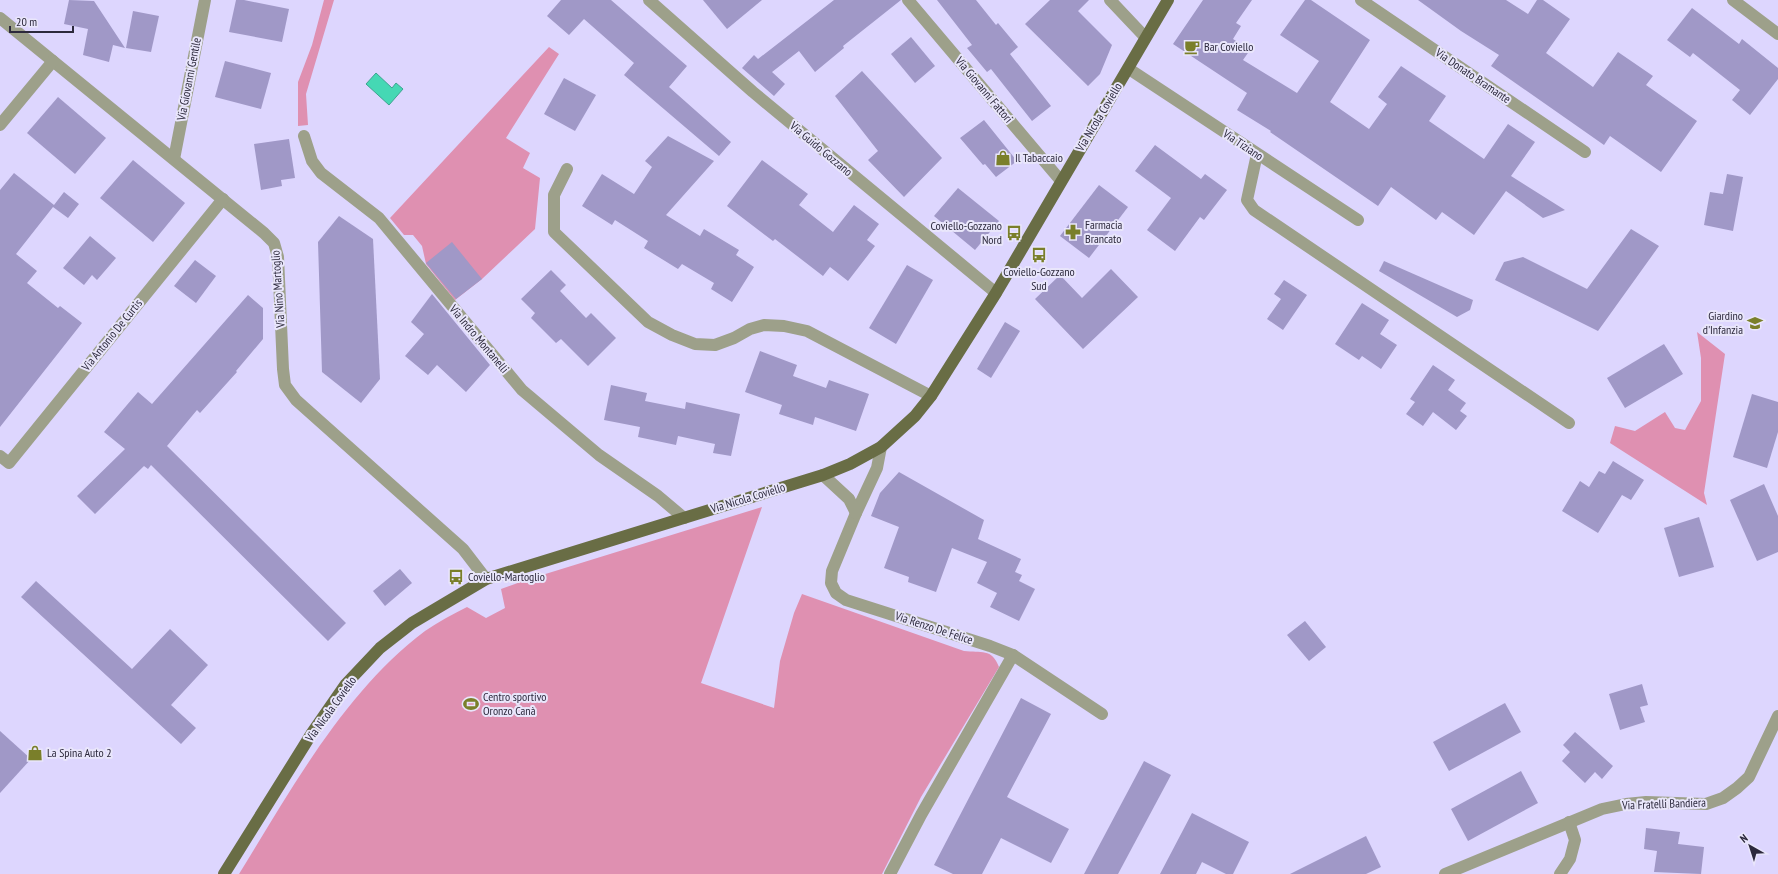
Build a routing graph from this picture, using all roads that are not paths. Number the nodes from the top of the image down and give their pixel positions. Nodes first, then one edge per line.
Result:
1 (205, 0) edge
2 (650, 0) edge
3 (908, 0) edge
4 (1110, 0) edge
5 (1168, 0) edge
6 (1361, 0) edge
7 (1733, 0) edge
8 (0, 18) edge
9 (1778, 34) edge
10 (1145, 37) junction
11 (53, 60) junction
12 (1128, 68) junction
13 (0, 125) edge
14 (304, 136) dead end
15 (1585, 152) dead end
16 (1257, 154) junction
17 (174, 159) junction
18 (567, 169) dead end
19 (1061, 181) junction
20 (223, 199) junction
21 (1358, 220) dead end
22 (996, 293) junction
23 (931, 396) junction
24 (1569, 423) dead end
25 (881, 447) junction
26 (0, 456) edge
27 (823, 475) junction
28 (856, 513) junction
29 (684, 518) junction
30 (486, 579) junction
31 (1013, 655) junction
32 (1102, 714) dead end
33 (1778, 716) edge
34 (1569, 822) junction
35 (224, 874) edge
36 (890, 874) edge
37 (1445, 874) edge
38 (1560, 874) edge

1 - 17 street, Via Giovanni Gentile
2 - 22 street, Via Guido Gozzano
3 - 19 street, Via Giovanni Fattori
4 - 10 street
5 - 10 main road, Via Nicola Coviello
6 - 15 street, Via Donato Bramante
7 - 9 street
8 - 11 street, Via Nino Martoglio
10 - 12 main road, Via Nicola Coviello
11 - 13 street
11 - 17 street, Via Nino Martoglio
12 - 16 street, Via Tiziano
12 - 19 main road, Via Nicola Coviello
14 - 29 street, Via Indro Montanelli
16 - 21 street, Via Tiziano
16 - 24 street
17 - 20 street, Via Nino Martoglio
18 - 23 street
19 - 22 main road, Via Nicola Coviello
20 - 26 street, Via Antonio De Curtis
20 - 30 street, Via Nino Martoglio
22 - 23 main road, Via Nicola Coviello
23 - 25 main road, Via Nicola Coviello
25 - 27 main road, Via Nicola Coviello
25 - 28 street, Via Renzo De Felice
27 - 28 street
27 - 29 main road, Via Nicola Coviello
28 - 31 street, Via Renzo De Felice
29 - 30 main road, Via Nicola Coviello
30 - 35 main road, Via Nicola Coviello
31 - 32 street, Via Renzo De Felice
31 - 36 street
33 - 34 street, Via Fratelli Bandiera
34 - 37 street, Via Fratelli Bandiera
34 - 38 street

